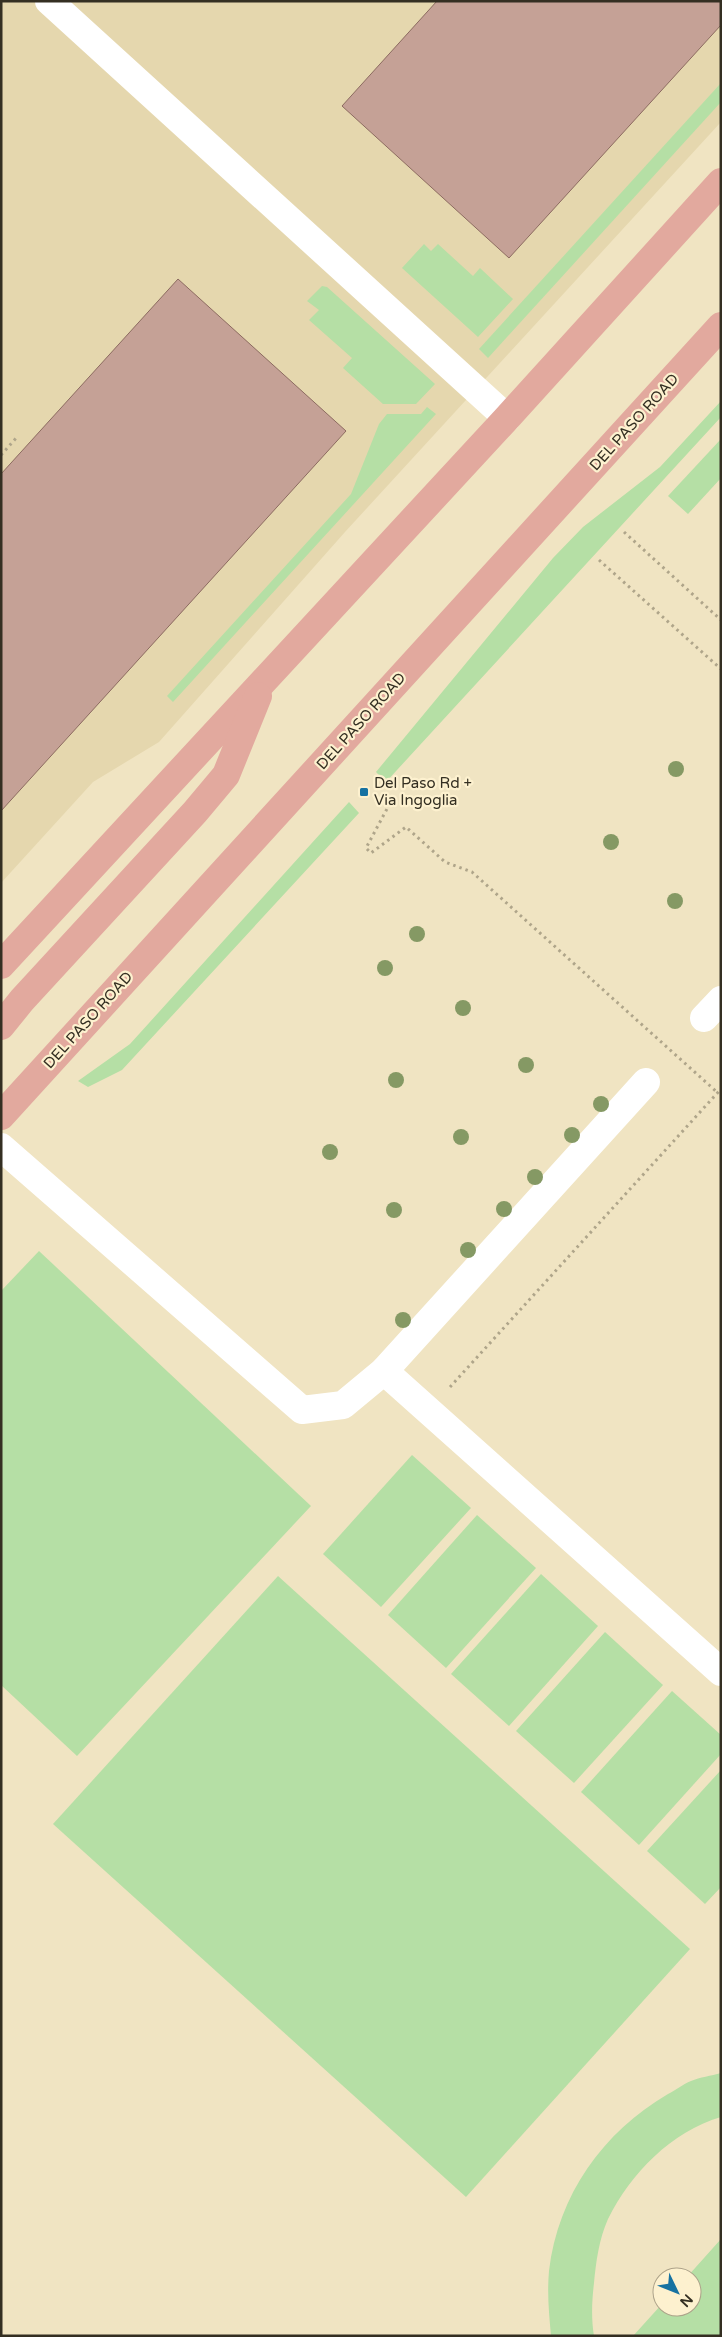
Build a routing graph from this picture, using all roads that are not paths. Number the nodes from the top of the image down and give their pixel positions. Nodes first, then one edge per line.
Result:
1 (48, 1) edge
2 (721, 182) edge
3 (721, 326) edge
4 (507, 418) junction
5 (264, 681) junction
6 (1, 965) edge
7 (1, 1026) edge
8 (646, 1082) dead end
9 (1, 1116) edge
10 (1, 1147) edge
11 (384, 1371) junction
12 (721, 1672) edge

1 - 4 lane
2 - 4 main road
3 - 9 main road, DEL PASO ROAD
4 - 5 main road
5 - 6 main road
5 - 7 main road
8 - 11 lane
10 - 11 lane
11 - 12 lane

